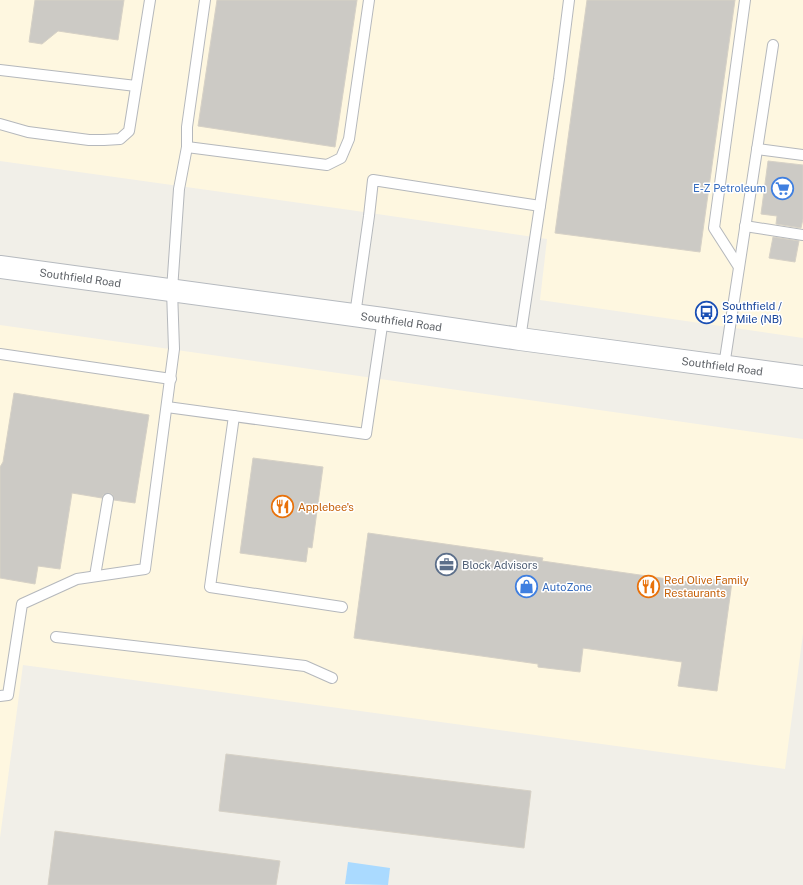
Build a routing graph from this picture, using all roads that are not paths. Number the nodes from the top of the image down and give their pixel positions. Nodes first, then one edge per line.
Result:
1 (150, 0) edge
2 (205, 0) edge
3 (369, 0) edge
4 (569, 0) edge
5 (745, 0) edge
6 (773, 45) dead end
7 (0, 70) edge
8 (136, 86) junction
9 (0, 124) edge
10 (187, 147) junction
11 (757, 149) junction
12 (803, 156) edge
13 (540, 206) junction
14 (745, 226) junction
15 (803, 235) edge
16 (0, 267) edge
17 (739, 267) junction
18 (172, 290) junction
19 (355, 315) junction
20 (383, 319) junction
21 (520, 339) junction
22 (0, 354) edge
23 (724, 366) junction
24 (802, 374) edge
25 (171, 379) junction
26 (167, 407) junction
27 (234, 416) junction
28 (108, 499) dead end
29 (95, 576) junction
30 (342, 607) dead end
31 (56, 636) dead end
32 (332, 678) dead end
33 (0, 696) edge

1 - 8 lane
2 - 10 lane
3 - 10 lane
4 - 13 lane
5 - 17 lane
6 - 11 lane
7 - 8 lane
8 - 9 lane
10 - 18 lane
11 - 12 lane
11 - 14 lane
13 - 19 lane
13 - 21 lane
14 - 15 lane
14 - 17 lane
16 - 18 main road, Southfield Road
17 - 23 lane
18 - 19 main road, Southfield Road
18 - 25 lane
19 - 20 main road, Southfield Road
20 - 21 main road, Southfield Road
20 - 27 lane
21 - 23 main road, Southfield Road
22 - 25 lane
23 - 24 main road, Southfield Road
25 - 26 lane
26 - 27 lane
26 - 29 lane
27 - 30 lane
28 - 29 lane
29 - 33 lane
31 - 32 lane

